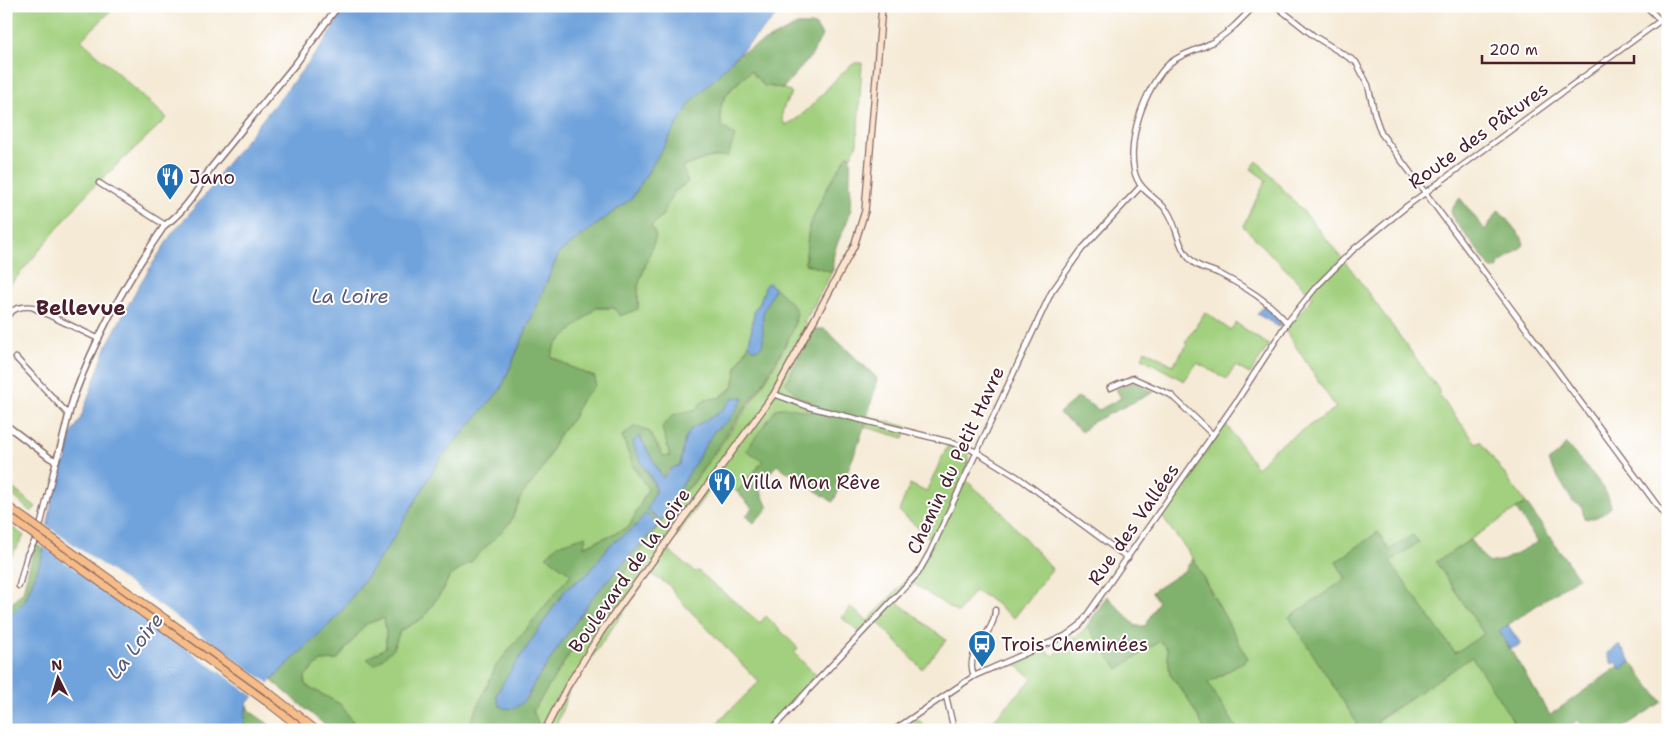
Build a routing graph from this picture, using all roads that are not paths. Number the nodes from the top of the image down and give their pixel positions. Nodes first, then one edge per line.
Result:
1 (338, 6) edge
2 (882, 6) edge
3 (1254, 6) edge
4 (1276, 6) edge
5 (1646, 6) edge
6 (1668, 15) edge
7 (1660, 21) junction
8 (1668, 28) edge
9 (99, 183) dead end
10 (1141, 186) junction
11 (1426, 192) junction
12 (164, 225) junction
13 (1335, 267) joint
14 (6, 318) edge
15 (1287, 323) junction
16 (98, 339) junction
17 (16, 358) dead end
18 (1110, 388) dead end
19 (774, 394) junction
20 (69, 415) junction
21 (6, 425) edge
22 (1213, 435) junction
23 (976, 451) junction
24 (56, 461) junction
25 (6, 504) edge
26 (6, 515) edge
27 (1668, 520) edge
28 (1128, 558) junction
29 (19, 586) dead end
30 (995, 610) dead end
31 (974, 676) junction
32 (946, 696) junction
33 (303, 730) edge
34 (316, 730) edge
35 (546, 730) edge
36 (771, 730) edge
37 (894, 730) edge
38 (954, 730) edge

1 - 12 street
2 - 19 main road, Boulevard de la Loire
3 - 10 street
4 - 11 street
5 - 7 street
6 - 7 street, Route des Pâtures
7 - 8 street
7 - 11 street, Route des Pâtures
9 - 12 street
10 - 15 street
10 - 23 street, Chemin du Petit Havre
11 - 13 street, Route des Pâtures
11 - 27 street
12 - 16 street
13 - 15 street, Rue des Vallées
14 - 16 street
15 - 22 street, Rue des Vallées
16 - 20 street
17 - 20 street
18 - 22 street
19 - 23 street
19 - 35 main road, Boulevard de la Loire
20 - 24 street
21 - 24 street
22 - 28 street, Rue des Vallées
23 - 28 street
23 - 36 street, Chemin du Petit Havre
24 - 29 street
25 - 34 highway, bridge
26 - 33 highway, bridge
28 - 31 street, Rue des Vallées
30 - 31 street
31 - 32 street, Rue des Vallées
32 - 37 street, Rue des Vallées
32 - 38 street

